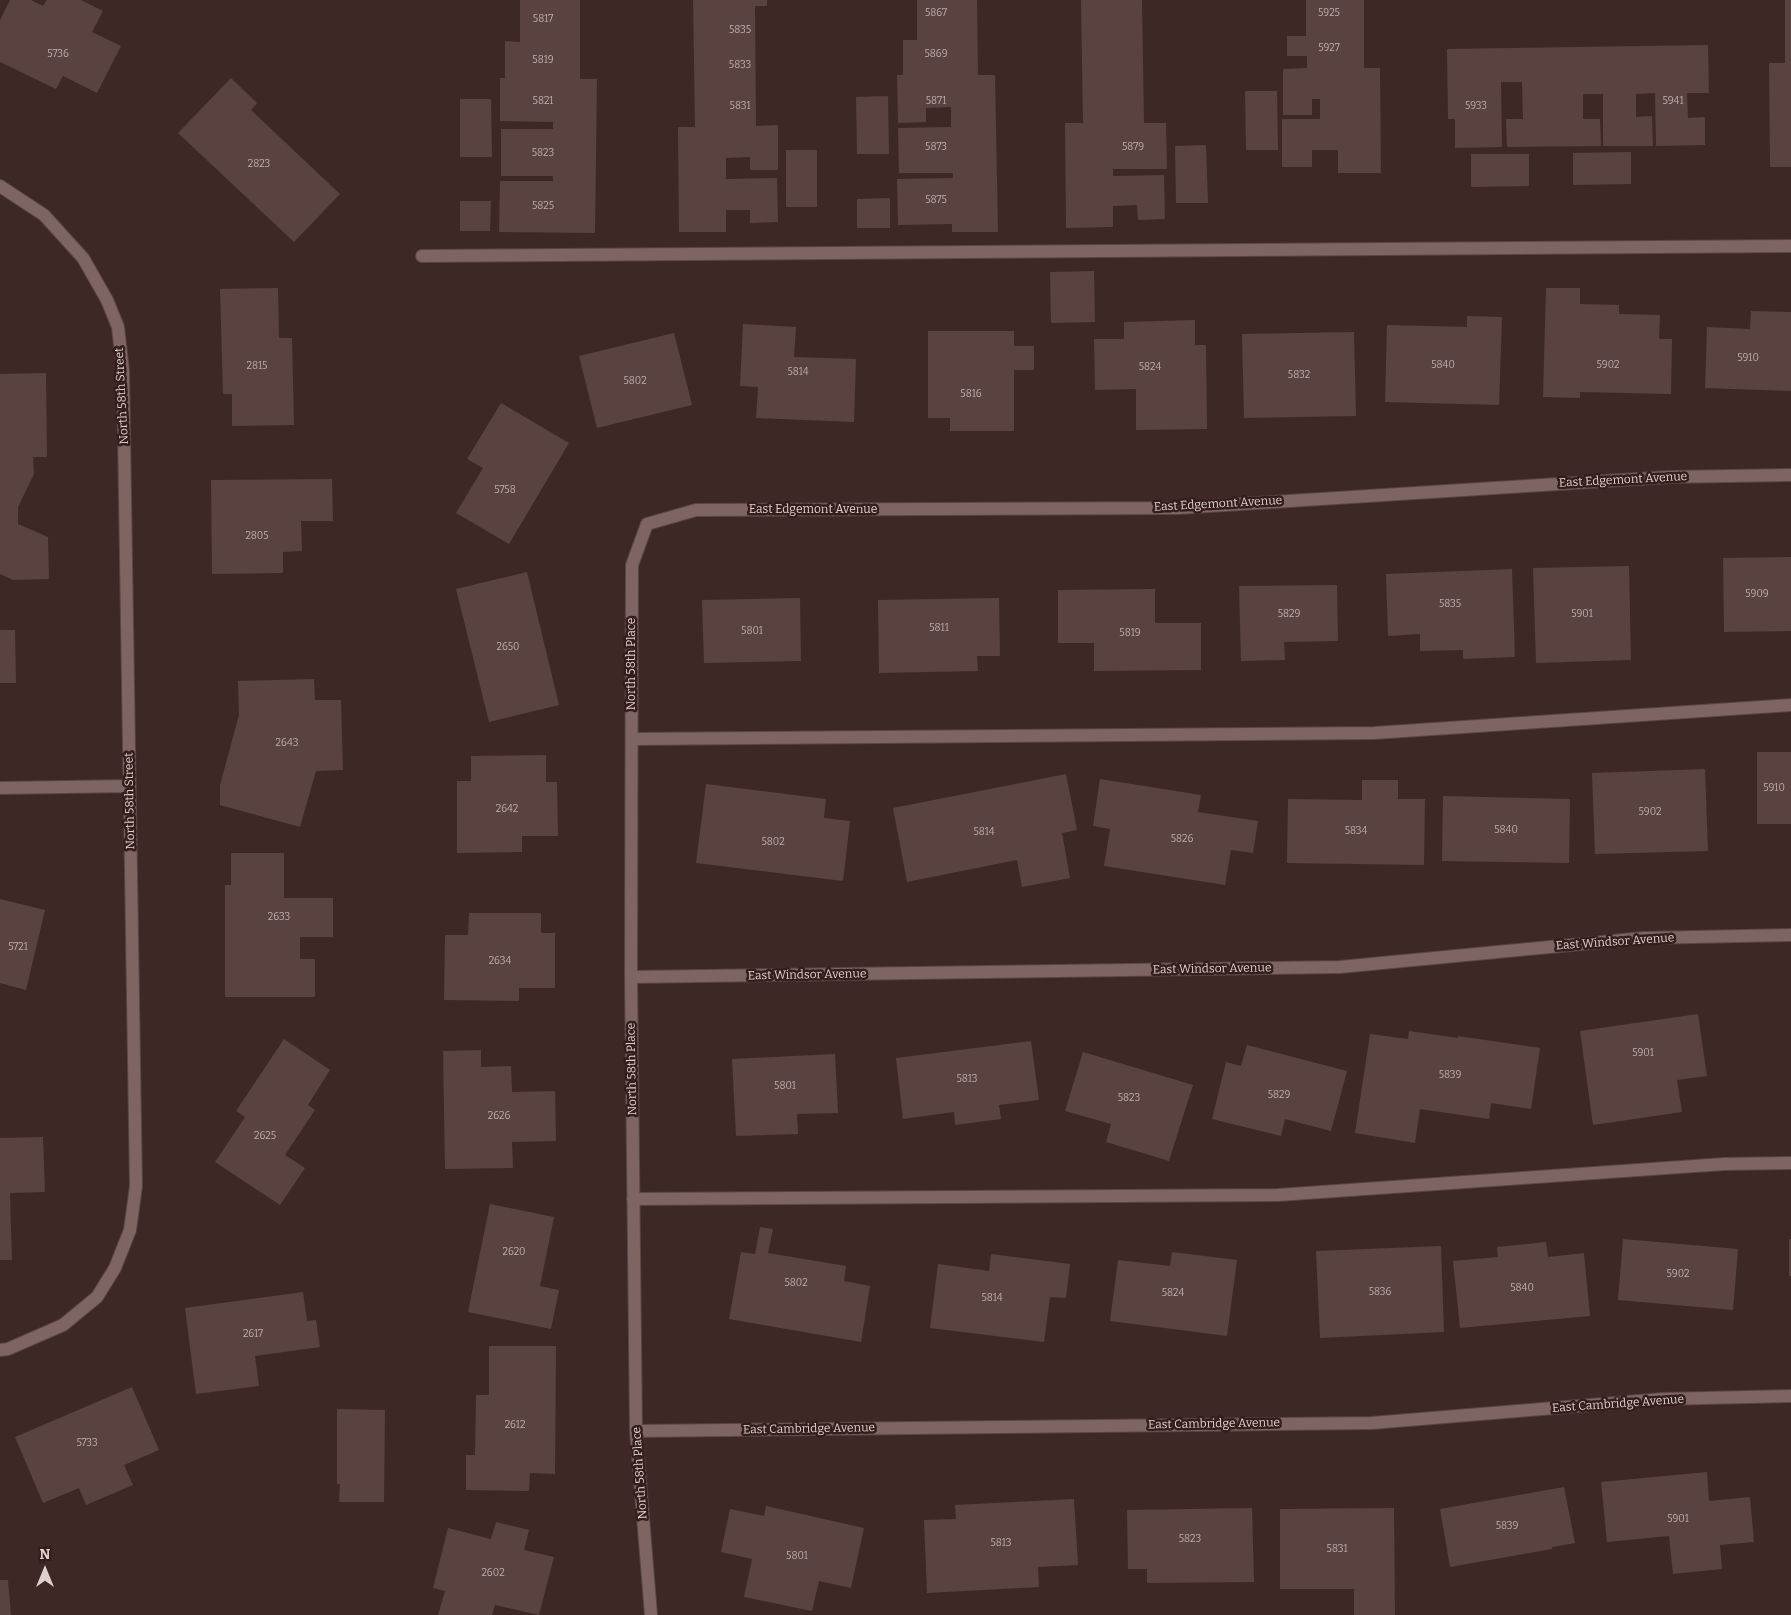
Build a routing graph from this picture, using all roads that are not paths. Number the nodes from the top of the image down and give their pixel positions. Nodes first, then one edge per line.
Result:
1 (0, 186) edge
2 (1791, 246) edge
3 (422, 256) dead end
4 (1791, 475) edge
5 (647, 524) joint
6 (1791, 705) edge
7 (632, 739) junction
8 (130, 786) junction
9 (0, 788) edge
10 (1791, 935) edge
11 (631, 977) junction
12 (1791, 1163) edge
13 (633, 1199) junction
14 (0, 1350) edge
15 (1791, 1396) edge
16 (636, 1431) junction
17 (651, 1615) edge

1 - 8 street, North 58th Street
2 - 3 street
4 - 5 street, East Edgemont Avenue
5 - 7 street, North 58th Place
6 - 7 street
7 - 11 street, North 58th Place
8 - 9 street
8 - 14 street, North 58th Street
10 - 11 street, East Windsor Avenue
11 - 13 street, North 58th Place
12 - 13 street
13 - 16 street, North 58th Place
15 - 16 street, East Cambridge Avenue
16 - 17 street, North 58th Place

